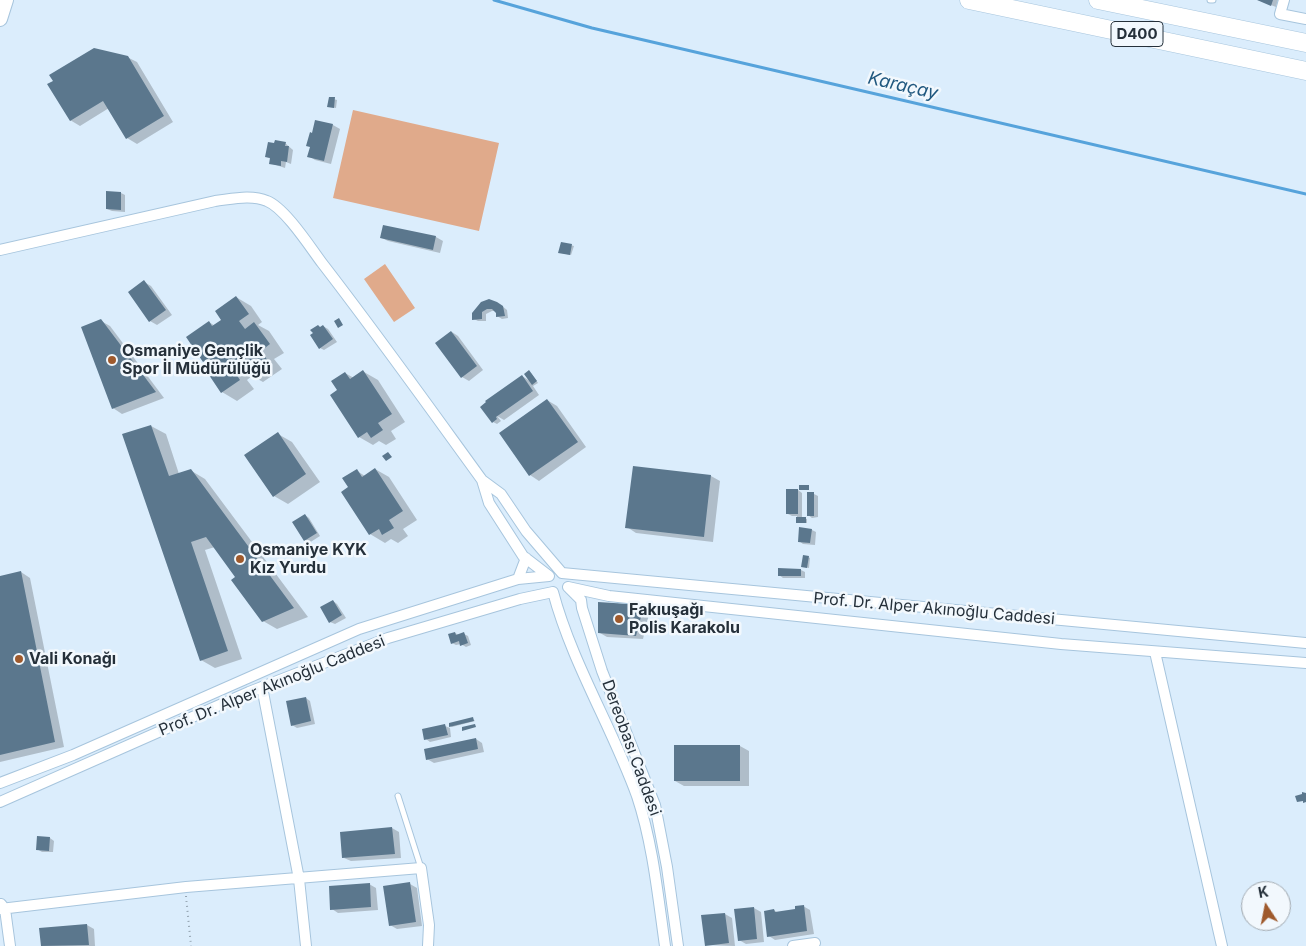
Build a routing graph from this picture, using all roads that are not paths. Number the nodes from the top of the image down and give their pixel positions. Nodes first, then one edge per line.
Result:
1 (6, 0) edge
2 (968, 0) edge
3 (1098, 0) edge
4 (1284, 0) edge
5 (0, 19) edge
6 (1306, 19) edge
7 (1306, 43) edge
8 (1306, 70) edge
9 (0, 250) edge
10 (482, 480) junction
11 (526, 558) junction
12 (562, 573) junction
13 (549, 576) junction
14 (518, 579) junction
15 (568, 587) junction
16 (594, 593) junction
17 (554, 597) junction
18 (581, 600) junction
19 (1306, 644) edge
20 (1155, 652) junction
21 (1306, 664) edge
22 (262, 687) junction
23 (0, 783) edge
24 (398, 796) dead end
25 (0, 802) edge
26 (421, 868) junction
27 (299, 879) junction
28 (2, 907) edge
29 (815, 943) dead end
30 (10, 946) edge
31 (306, 946) edge
32 (428, 946) edge
33 (665, 946) edge
34 (678, 946) edge
35 (792, 946) edge
36 (1222, 946) edge

1 - 5 street
2 - 8 highway, D400
3 - 7 highway, D400
4 - 6 street
9 - 10 street
10 - 11 street
10 - 12 street
11 - 13 street
11 - 14 street
12 - 13 street
12 - 15 street
12 - 19 street, Prof. Dr. Alper Akınoğlu Caddesi
13 - 14 street, Prof. Dr. Alper Akınoğlu Caddesi
13 - 17 street
14 - 23 street, Prof. Dr. Alper Akınoğlu Caddesi
15 - 16 street, Prof. Dr. Alper Akınoğlu Caddesi
15 - 17 street
15 - 18 street
16 - 18 street
16 - 20 street, Prof. Dr. Alper Akınoğlu Caddesi
17 - 22 street, Prof. Dr. Alper Akınoğlu Caddesi
17 - 33 street, Dereobası Caddesi
18 - 34 street, Dereobası Caddesi
20 - 21 street, Prof. Dr. Alper Akınoğlu Caddesi
20 - 36 street
22 - 25 street, Prof. Dr. Alper Akınoğlu Caddesi
22 - 27 street
24 - 26 lane
26 - 27 street
26 - 32 street
27 - 28 street
27 - 31 street
28 - 30 street
29 - 35 street

